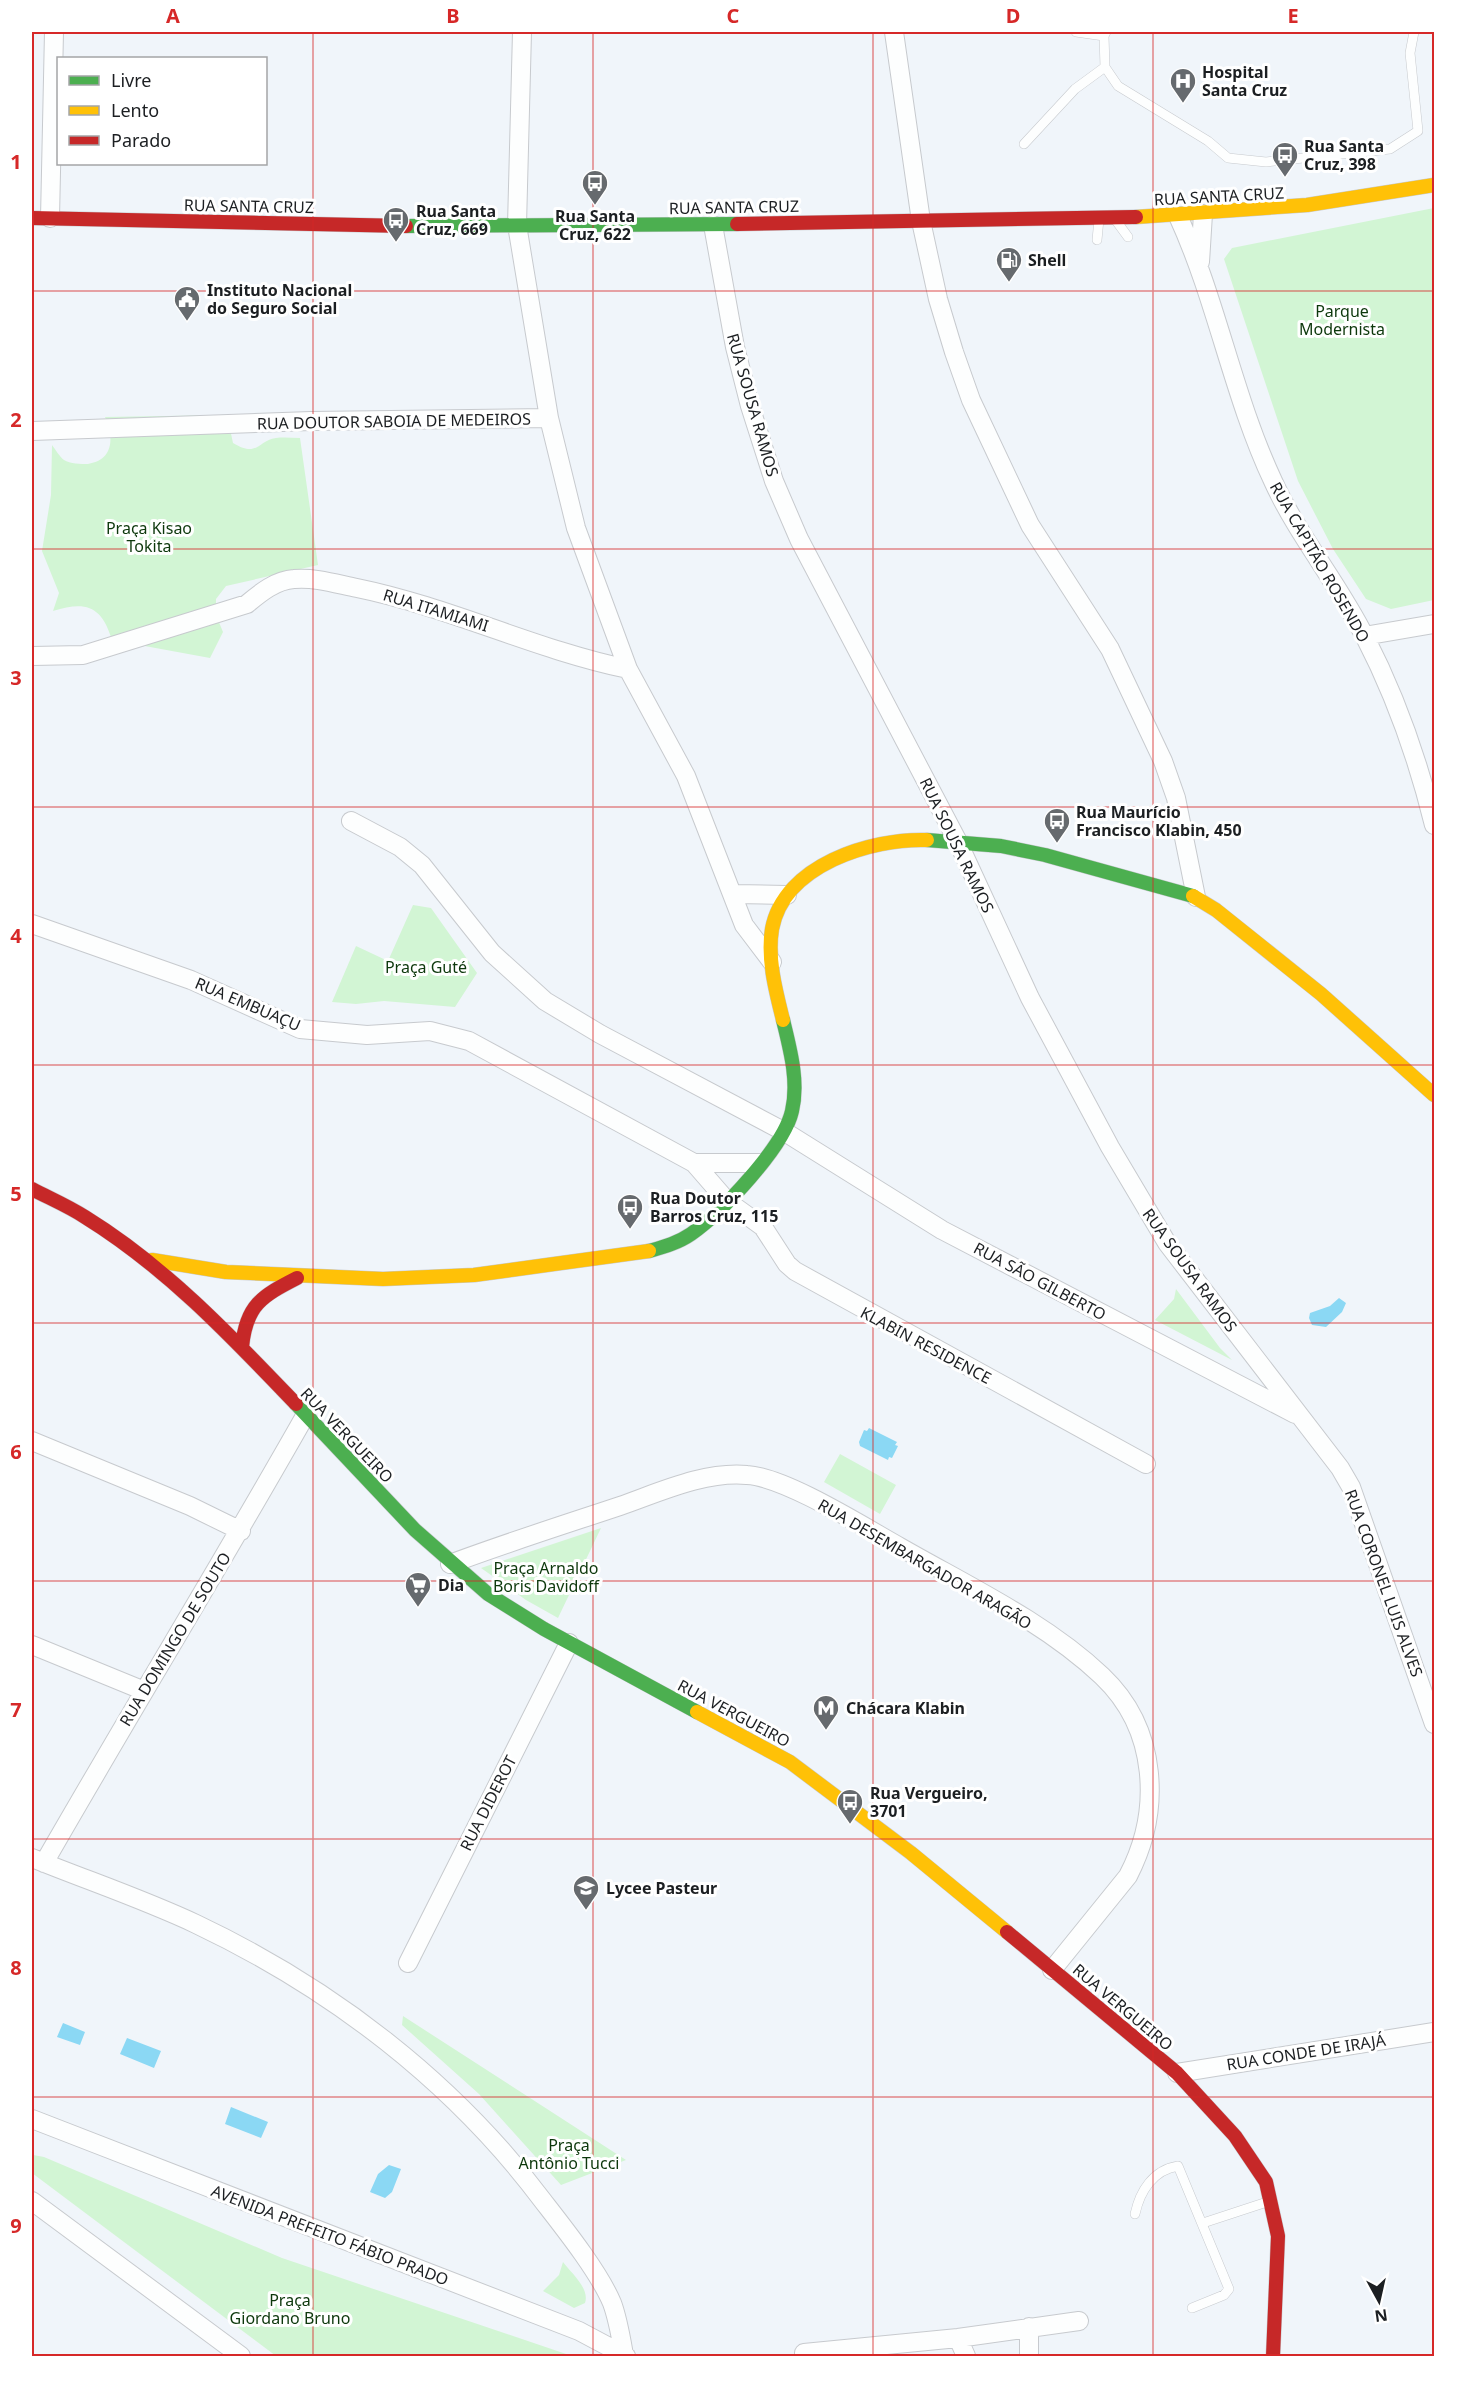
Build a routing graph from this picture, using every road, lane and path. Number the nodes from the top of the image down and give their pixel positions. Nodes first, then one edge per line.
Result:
1 (54, 32) edge
2 (522, 32) edge
3 (894, 32) edge
4 (1076, 32) edge
5 (1414, 32) edge
6 (1105, 34) edge
7 (1105, 67) junction
8 (1024, 144) dead end
9 (1434, 185) edge
10 (1203, 214) junction
11 (1178, 216) junction
12 (32, 218) edge
13 (50, 218) junction
14 (1115, 218) junction
15 (1099, 219) junction
16 (921, 221) junction
17 (517, 225) junction
18 (713, 225) junction
19 (1128, 237) dead end
20 (1097, 240) dead end
21 (1199, 264) junction
22 (549, 418) junction
23 (32, 431) edge
24 (1434, 624) edge
25 (1365, 636) junction
26 (32, 656) edge
27 (628, 669) junction
28 (351, 822) dead end
29 (1434, 825) edge
30 (957, 840) junction
31 (734, 894) junction
32 (787, 895) junction
33 (1196, 897) junction
34 (32, 924) edge
35 (772, 962) junction
36 (1434, 1095) edge
37 (785, 1132) junction
38 (694, 1163) junction
39 (759, 1163) junction
40 (32, 1189) edge
41 (727, 1201) junction
42 (144, 1257) junction
43 (297, 1278) junction
44 (242, 1347) junction
45 (305, 1416) junction
46 (1302, 1418) junction
47 (32, 1441) edge
48 (1146, 1464) dead end
49 (240, 1531) junction
50 (450, 1564) junction
51 (569, 1643) junction
52 (32, 1645) edge
53 (1426, 1676) edge
54 (142, 1690) junction
55 (1434, 1724) edge
56 (38, 1860) edge
57 (408, 1963) dead end
58 (1052, 1970) junction
59 (1434, 2032) edge
60 (1177, 2073) junction
61 (34, 2122) edge
62 (1272, 2200) junction
63 (32, 2201) edge
64 (1135, 2214) dead end
65 (1203, 2223) junction
66 (1192, 2307) dead end
67 (1079, 2321) dead end
68 (1029, 2327) junction
69 (958, 2338) junction
70 (804, 2353) dead end
71 (242, 2356) edge
72 (625, 2356) edge
73 (966, 2356) edge
74 (1029, 2356) edge
75 (1274, 2356) edge

1 - 13 street
2 - 17 street
3 - 16 street
4 - 6 lane
5 - 7 lane
6 - 7 lane
7 - 8 lane
9 - 10 street, RUA SANTA CRUZ
10 - 11 street, RUA SANTA CRUZ
10 - 21 street, RUA CAPITÃO ROSENDO
11 - 14 street, RUA SANTA CRUZ
11 - 21 street, RUA CAPITÃO ROSENDO
12 - 13 street, RUA SANTA CRUZ
13 - 17 street, RUA SANTA CRUZ
14 - 15 street, RUA SANTA CRUZ
14 - 19 lane
15 - 16 street, RUA SANTA CRUZ
15 - 20 lane
16 - 18 street, RUA SANTA CRUZ
16 - 33 street
17 - 18 street, RUA SANTA CRUZ
17 - 22 street
18 - 30 street, RUA SOUSA RAMOS
21 - 25 street, RUA CAPITÃO ROSENDO
22 - 23 street, RUA DOUTOR SABOIA DE MEDEIROS
22 - 27 street
24 - 25 street
25 - 29 street, RUA CAPITÃO ROSENDO
26 - 27 street, RUA ITAMIAMI
27 - 31 street
28 - 37 street, RUA SÃO GILBERTO
30 - 32 street
30 - 33 street
30 - 46 street, RUA SOUSA RAMOS
31 - 32 street
31 - 35 street
32 - 35 street
33 - 36 street
34 - 38 street, RUA EMBUAÇU
35 - 37 street
37 - 39 street
37 - 46 street, RUA SÃO GILBERTO
38 - 39 street, RUA EMBUAÇU
38 - 41 street, RUA EMBUAÇU
39 - 41 street
40 - 42 street, RUA VERGUEIRO
41 - 43 street
41 - 48 street, KLABIN RESIDENCE
42 - 43 street
42 - 44 street, RUA VERGUEIRO
43 - 44 street
44 - 45 street, RUA VERGUEIRO
45 - 49 street, RUA DOMINGO DE SOUTO
45 - 50 street, RUA VERGUEIRO
46 - 53 street, RUA CORONEL LUIS ALVES
47 - 49 street
49 - 54 street, RUA DOMINGO DE SOUTO
50 - 51 street, RUA VERGUEIRO
50 - 58 street, RUA DESEMBARGADOR ARAGÃO
51 - 57 street, RUA DIDEROT
51 - 58 street, RUA VERGUEIRO
52 - 54 street
53 - 55 street, RUA CORONEL LUIS ALVES
54 - 56 street, RUA DOMINGO DE SOUTO
56 - 72 street
58 - 60 street, RUA VERGUEIRO
59 - 60 street, RUA CONDE DE IRAJÁ
60 - 62 street, RUA VERGUEIRO
61 - 72 street, AVENIDA PREFEITO FÁBIO PRADO
62 - 65 lane
62 - 75 street, RUA VERGUEIRO
63 - 71 street
64 - 65 lane
65 - 66 lane
67 - 68 street
68 - 69 street
68 - 74 street
69 - 70 street
69 - 73 street

